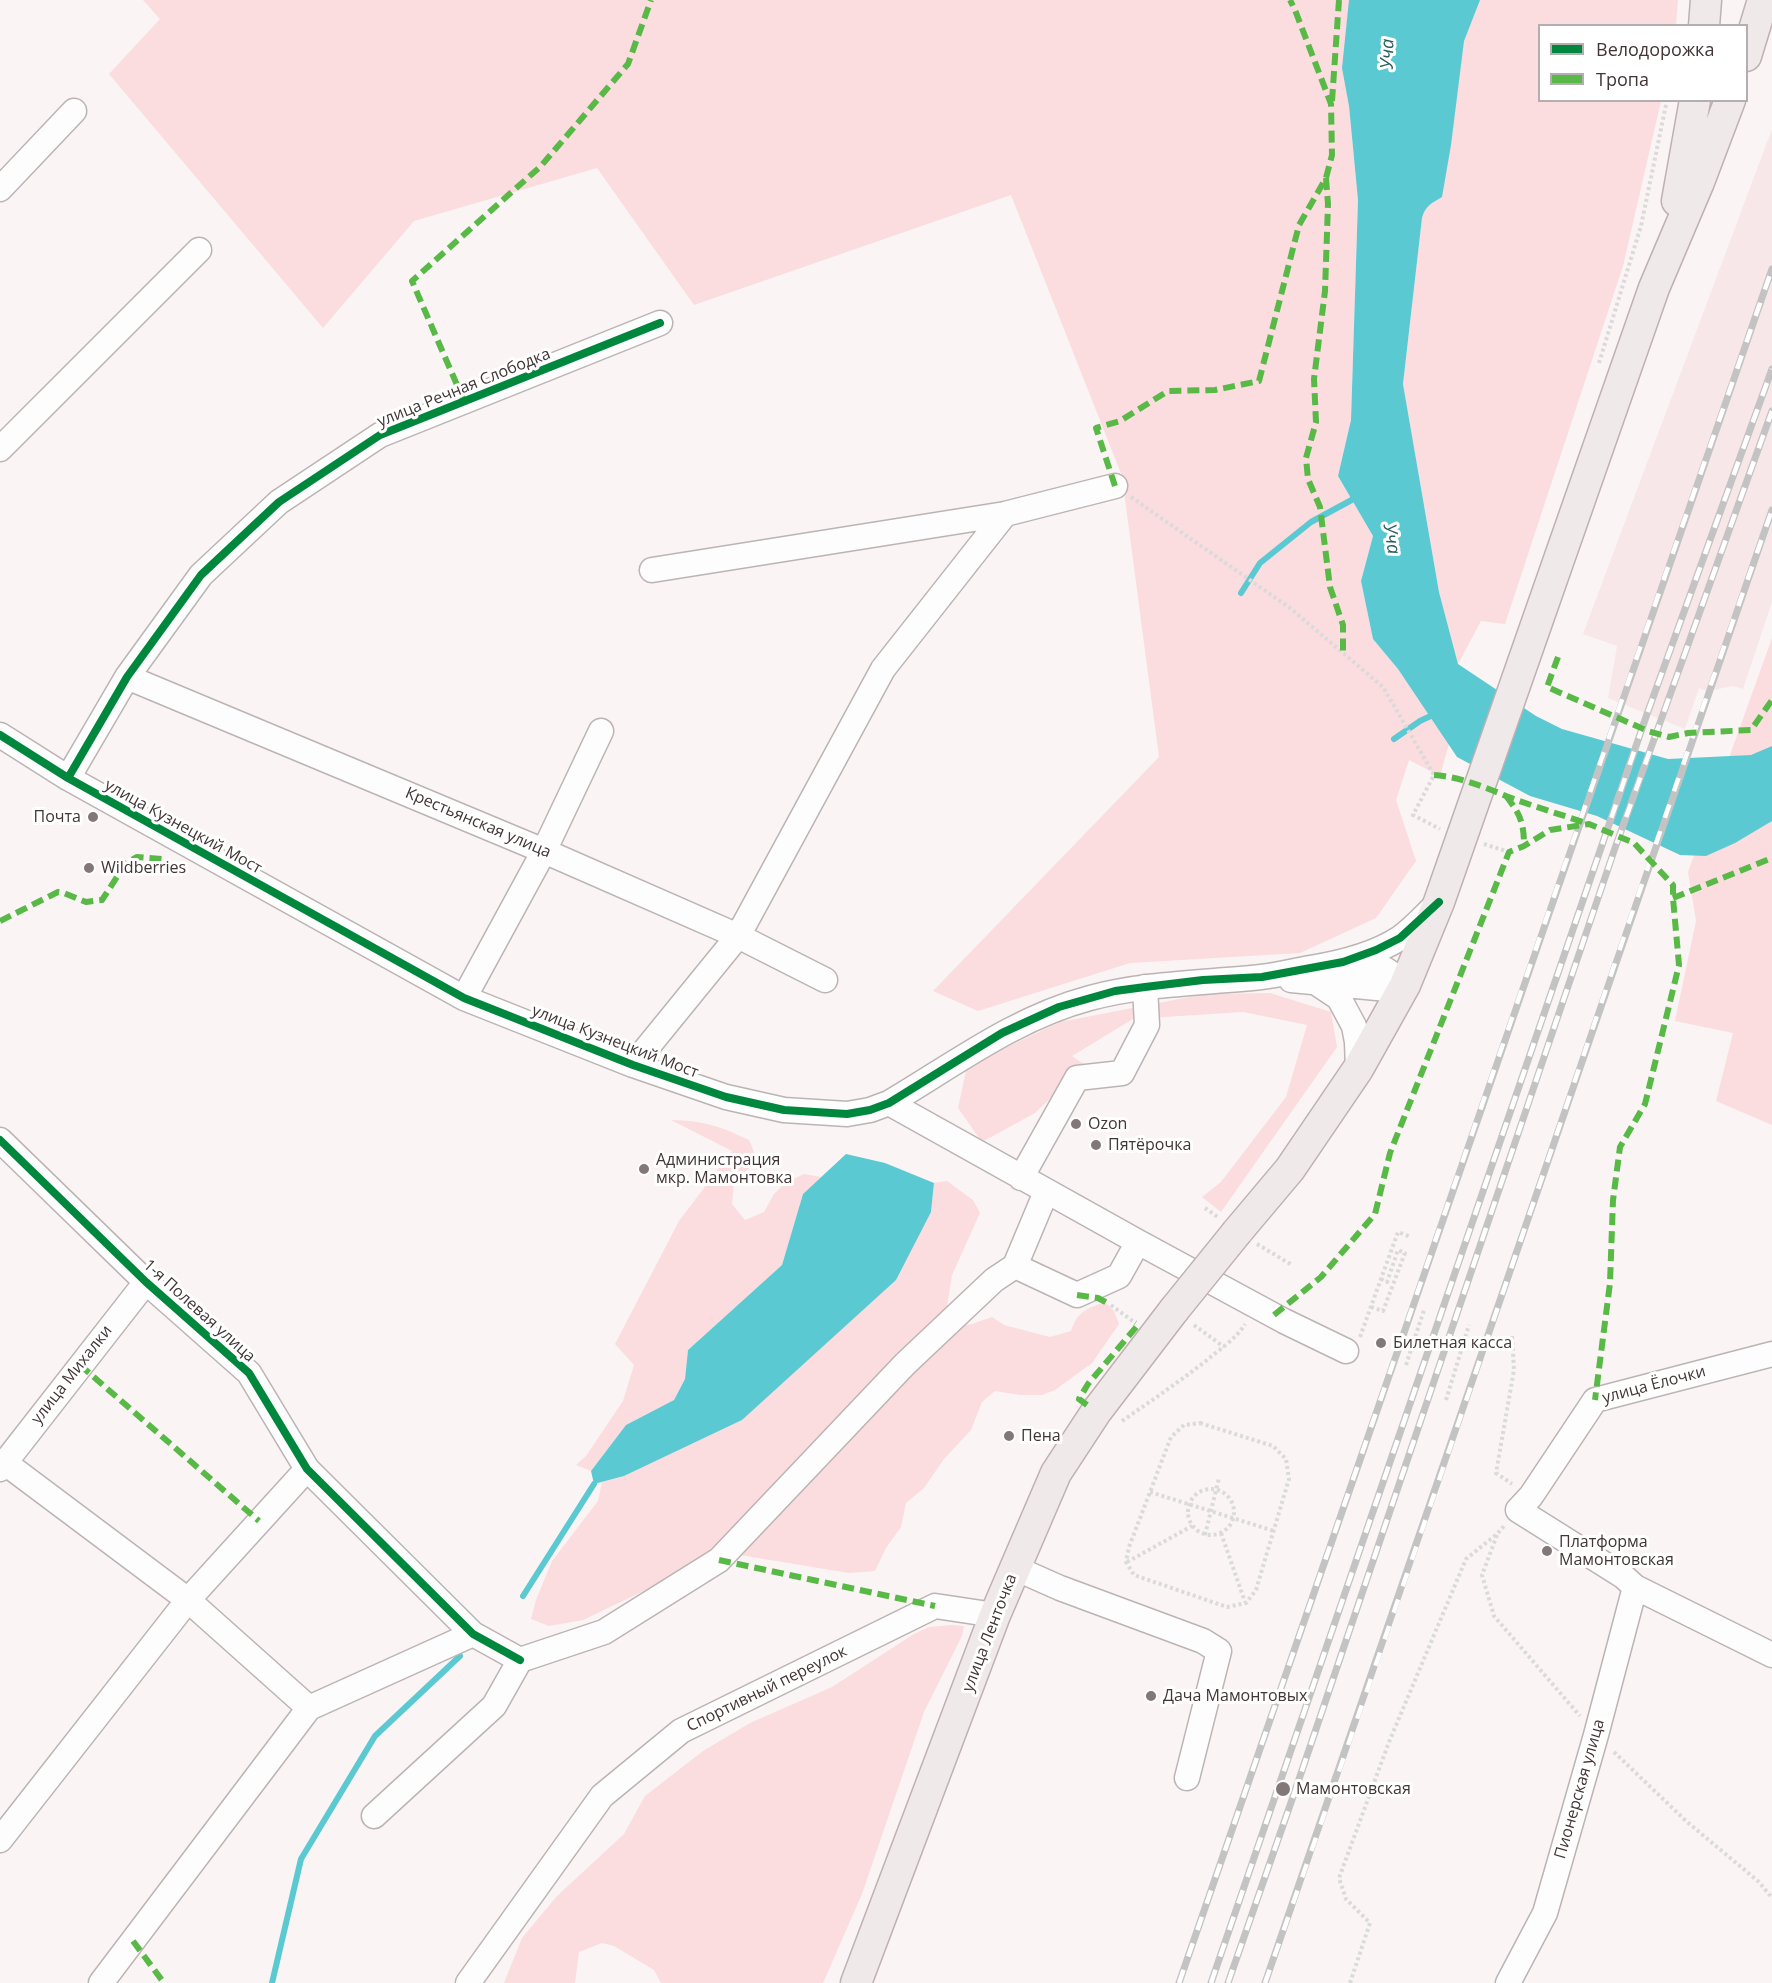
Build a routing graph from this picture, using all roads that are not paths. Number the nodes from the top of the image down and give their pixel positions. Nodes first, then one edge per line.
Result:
1 (1706, 0) edge
2 (1763, 0) edge
3 (1704, 24) edge
4 (1748, 49) edge
5 (1695, 102) edge
6 (1729, 102) edge
7 (74, 111) dead end
8 (0, 189) edge
9 (199, 249) dead end
10 (1654, 288) junction
11 (660, 323) dead end
12 (0, 449) edge
13 (1115, 486) road end
14 (1005, 514) junction
15 (652, 570) dead end
16 (127, 676) junction
17 (601, 731) dead end
18 (0, 735) edge
19 (68, 778) junction
20 (544, 851) junction
21 (1439, 902) junction
22 (738, 936) junction
23 (1343, 962) junction
24 (1262, 977) junction
25 (825, 980) dead end
26 (1315, 982) junction
27 (1405, 985) junction
28 (1145, 987) junction
29 (464, 998) junction
30 (633, 1065) junction
31 (1358, 1069) junction
32 (889, 1103) junction
33 (0, 1140) edge
34 (1021, 1178) junction
35 (1046, 1192) junction
36 (1138, 1242) junction
37 (1015, 1266) junction
38 (146, 1282) junction
39 (1346, 1351) road end
40 (1772, 1353) edge
41 (2, 1465) edge
42 (307, 1469) junction
43 (1015, 1568) junction
44 (1635, 1587) junction
45 (188, 1600) junction
46 (995, 1615) junction
47 (474, 1634) junction
48 (1772, 1655) edge
49 (520, 1660) junction
50 (309, 1708) junction
51 (1187, 1778) dead end
52 (374, 1816) dead end
53 (0, 1840) edge
54 (100, 1983) edge
55 (468, 1983) edge
56 (856, 1983) edge
57 (1508, 1983) edge

1 - 3 main road
2 - 4 main road
5 - 10 main road
6 - 10 main road
7 - 8 street
9 - 12 street
10 - 21 main road, улица Ленточка
11 - 16 street, улица Речная Слободка
13 - 14 street
14 - 15 street
14 - 22 street
16 - 19 street, улица Речная Слободка
16 - 20 street, Крестьянская улица
17 - 20 street
18 - 19 street, улица Кузнецкий Мост
19 - 29 street, улица Кузнецкий Мост
20 - 22 street, Крестьянская улица
20 - 29 street
21 - 23 street
21 - 27 main road, улица Ленточка
22 - 25 street, Крестьянская улица
22 - 30 street
23 - 24 street
23 - 27 street
24 - 26 street
24 - 28 street, улица Кузнецкий Мост
26 - 27 street
26 - 31 street
27 - 31 main road, улица Ленточка
28 - 32 street, улица Кузнецкий Мост
28 - 34 street
29 - 30 street, улица Кузнецкий Мост
30 - 32 street, улица Кузнецкий Мост
31 - 43 main road, улица Ленточка, bridge
32 - 34 street
33 - 38 street, 1-я Полевая улица
34 - 35 street
35 - 36 street
35 - 37 street
36 - 37 street
36 - 39 street
37 - 49 street
38 - 41 street, улица Михалки
38 - 42 street, 1-я Полевая улица
40 - 44 street, улица Ёлочки
41 - 45 street
42 - 45 street
42 - 47 street, 1-я Полевая улица
43 - 46 main road, улица Ленточка
43 - 51 street
44 - 48 street
44 - 57 street, Пионерская улица
45 - 50 street
45 - 53 street
46 - 55 street, Спортивный переулок
46 - 56 main road, улица Ленточка
47 - 49 street, 1-я Полевая улица
47 - 50 street
49 - 52 street
50 - 54 street

